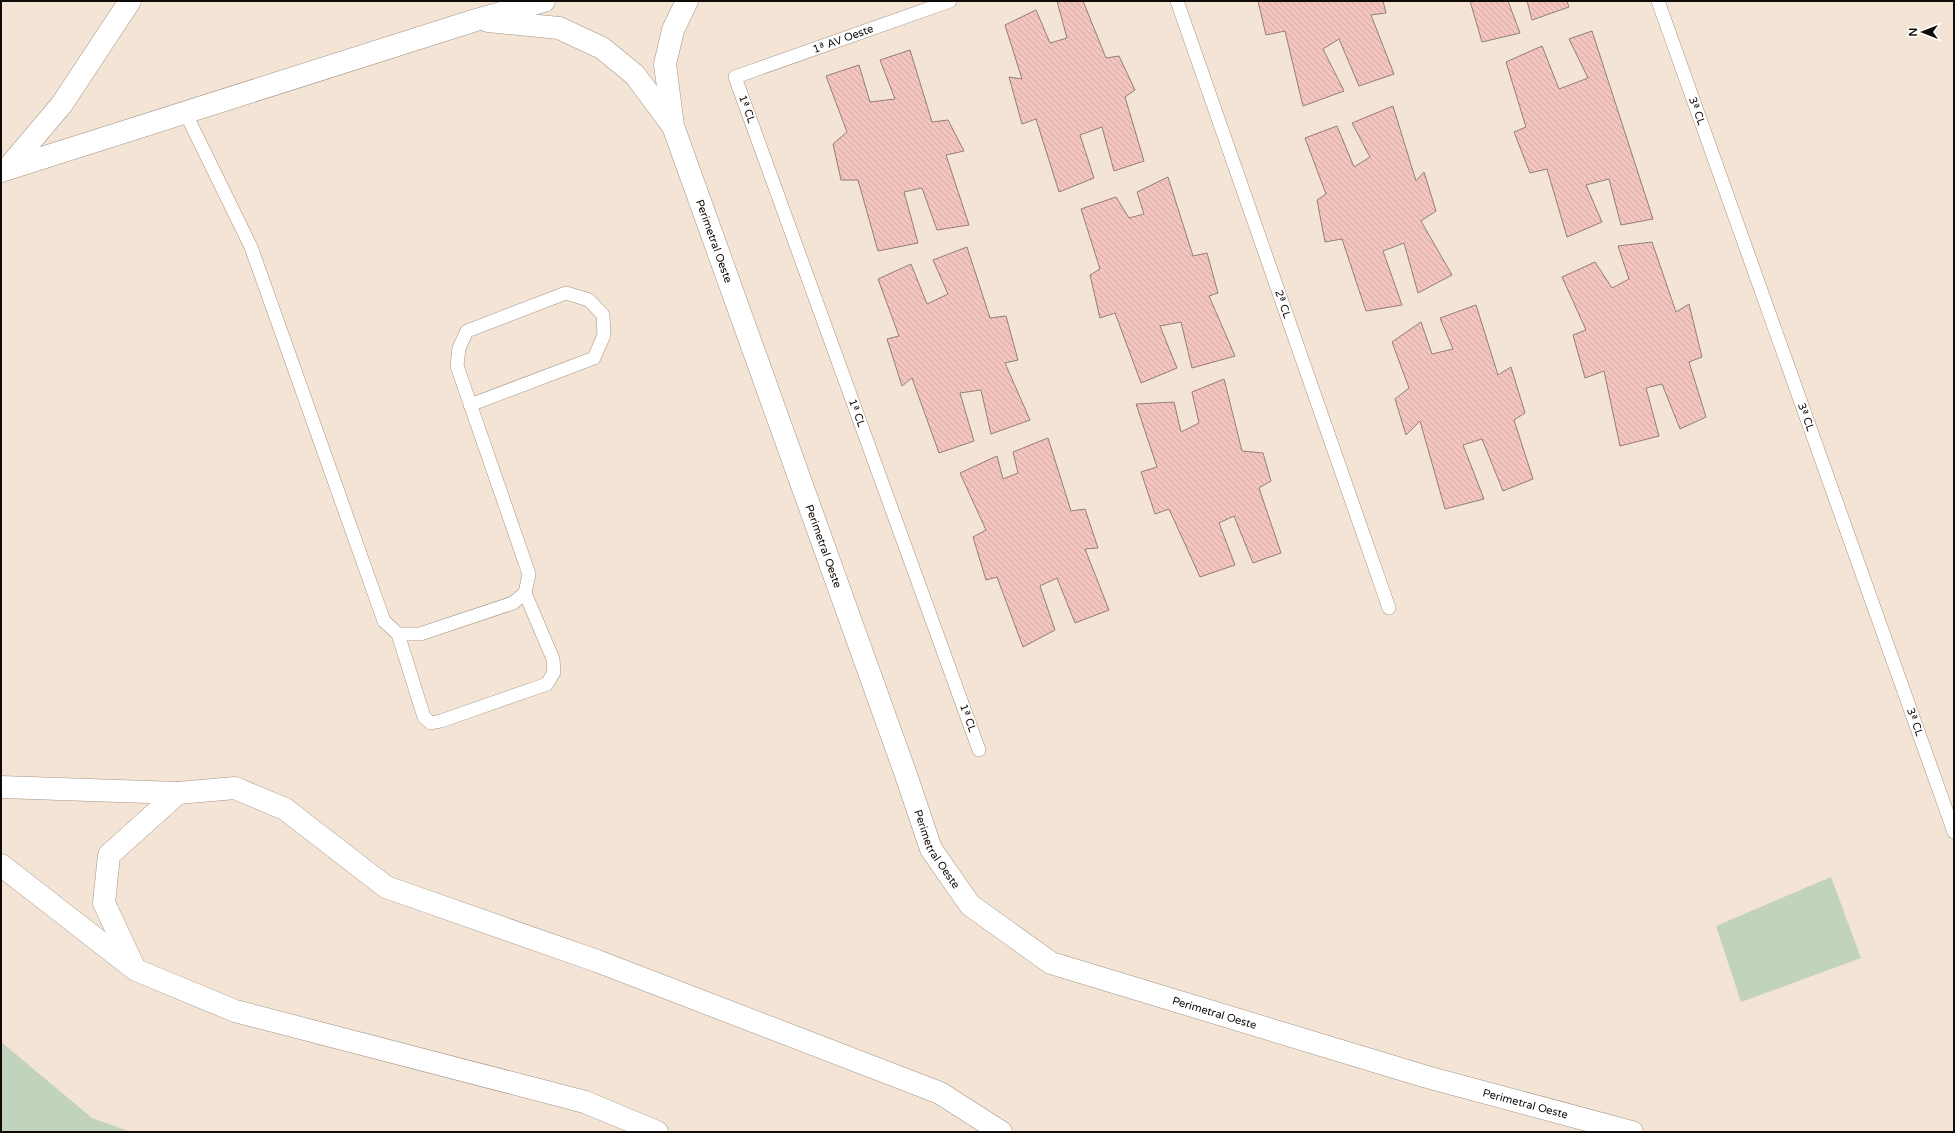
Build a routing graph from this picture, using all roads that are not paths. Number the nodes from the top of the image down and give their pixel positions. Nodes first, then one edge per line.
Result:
1 (130, 1) edge
2 (544, 1) edge
3 (687, 1) edge
4 (950, 1) edge
5 (1177, 1) edge
6 (1658, 1) edge
7 (476, 20) junction
8 (735, 77) joint
9 (185, 112) junction
10 (673, 126) junction
11 (5, 170) edge
12 (470, 405) junction
13 (525, 593) junction
14 (1389, 608) dead end
15 (398, 634) junction
16 (979, 750) dead end
17 (1, 787) edge
18 (178, 793) junction
19 (1954, 832) edge
20 (1, 865) edge
21 (136, 970) junction
22 (657, 1132) edge
23 (1001, 1132) edge
24 (1632, 1132) edge

1 - 11 street
2 - 7 street
3 - 10 street
4 - 8 lane, 1ª AV Oeste
5 - 14 lane, 2ª CL
6 - 19 lane, 3ª CL
7 - 9 street
7 - 10 street
8 - 16 lane, 1ª CL
9 - 11 street
9 - 15 lane
10 - 24 street, Perimetral Oeste
12 - 12 lane
12 - 13 lane
13 - 15 lane
13 - 15 lane
17 - 18 street
18 - 21 street
18 - 23 street
20 - 21 street
21 - 22 street

